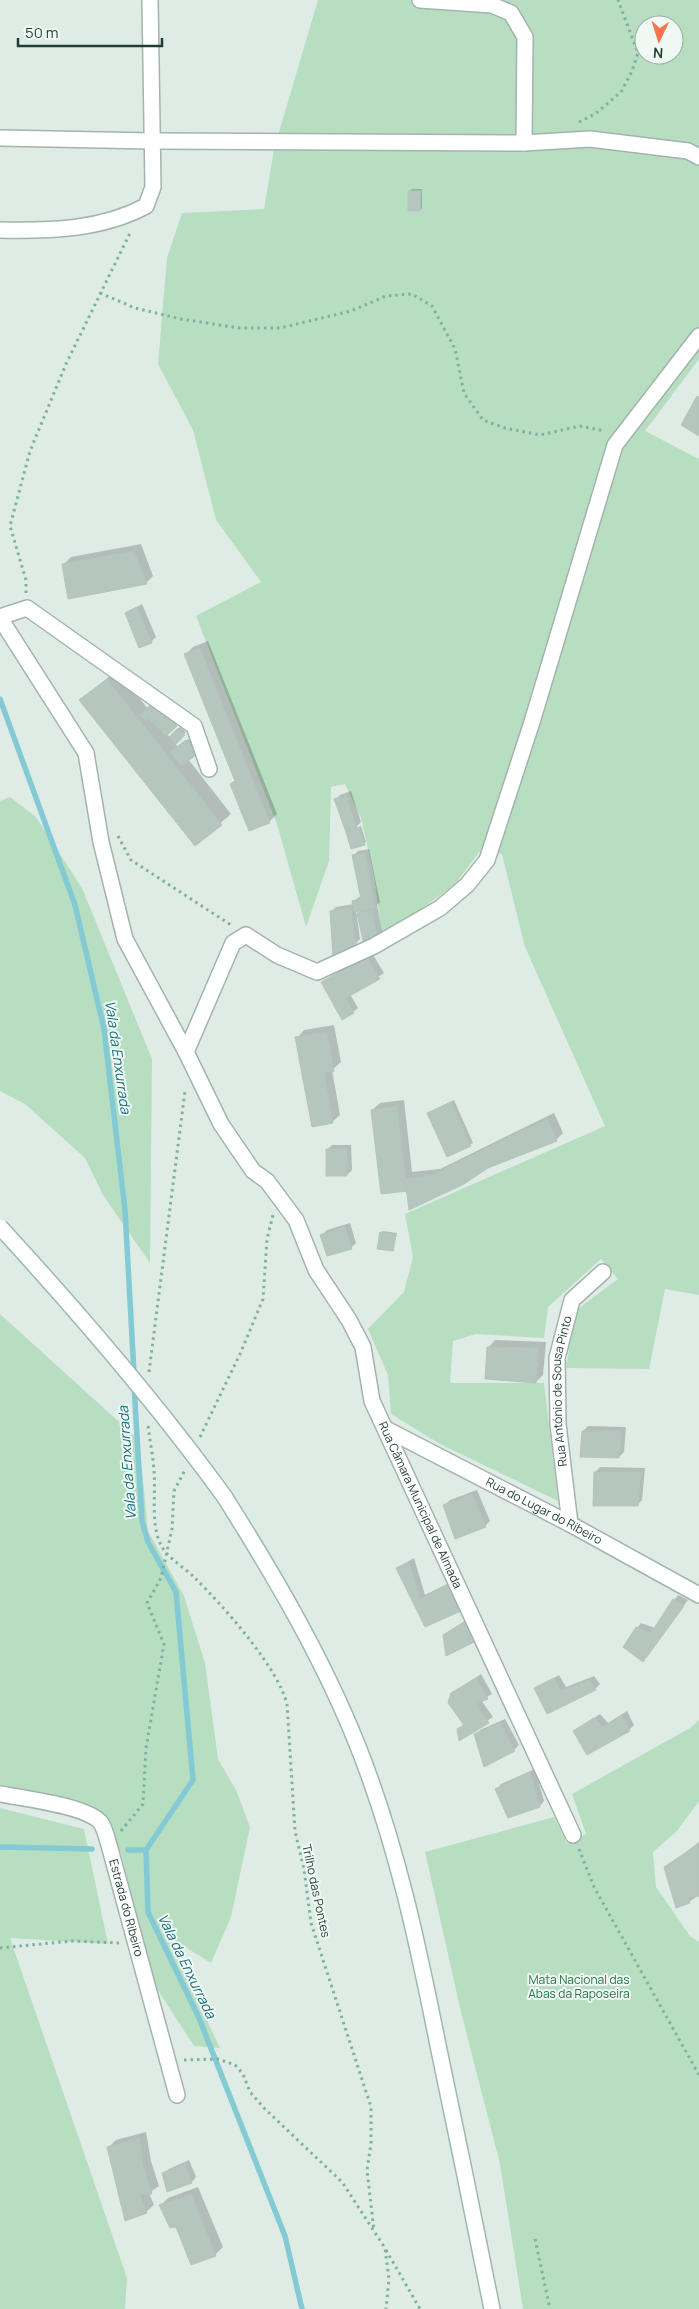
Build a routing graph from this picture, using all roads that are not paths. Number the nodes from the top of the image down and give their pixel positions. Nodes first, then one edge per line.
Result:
1 (150, 0) edge
2 (420, 0) edge
3 (0, 138) edge
4 (152, 141) junction
5 (524, 143) junction
6 (699, 157) edge
7 (0, 230) edge
8 (699, 336) edge
9 (0, 617) edge
10 (209, 769) dead end
11 (186, 1052) junction
12 (0, 1227) edge
13 (603, 1272) dead end
14 (386, 1429) junction
15 (570, 1524) junction
16 (699, 1595) edge
17 (0, 1794) edge
18 (573, 1835) road end
19 (177, 2095) dead end
20 (492, 2309) edge

1 - 4 street
2 - 5 street
3 - 4 street
4 - 5 street
4 - 7 street
5 - 6 street
8 - 11 street
9 - 10 street
9 - 11 street, Rua Câmara Municipal de Almada
11 - 14 street, Rua Câmara Municipal de Almada
12 - 20 street, bridge
13 - 15 street, Rua António de Sousa Pinto
14 - 15 street, Rua do Lugar do Ribeiro
14 - 18 street, Rua Câmara Municipal de Almada
15 - 16 street, Rua do Lugar do Ribeiro
17 - 19 street, Estrada do Ribeiro

